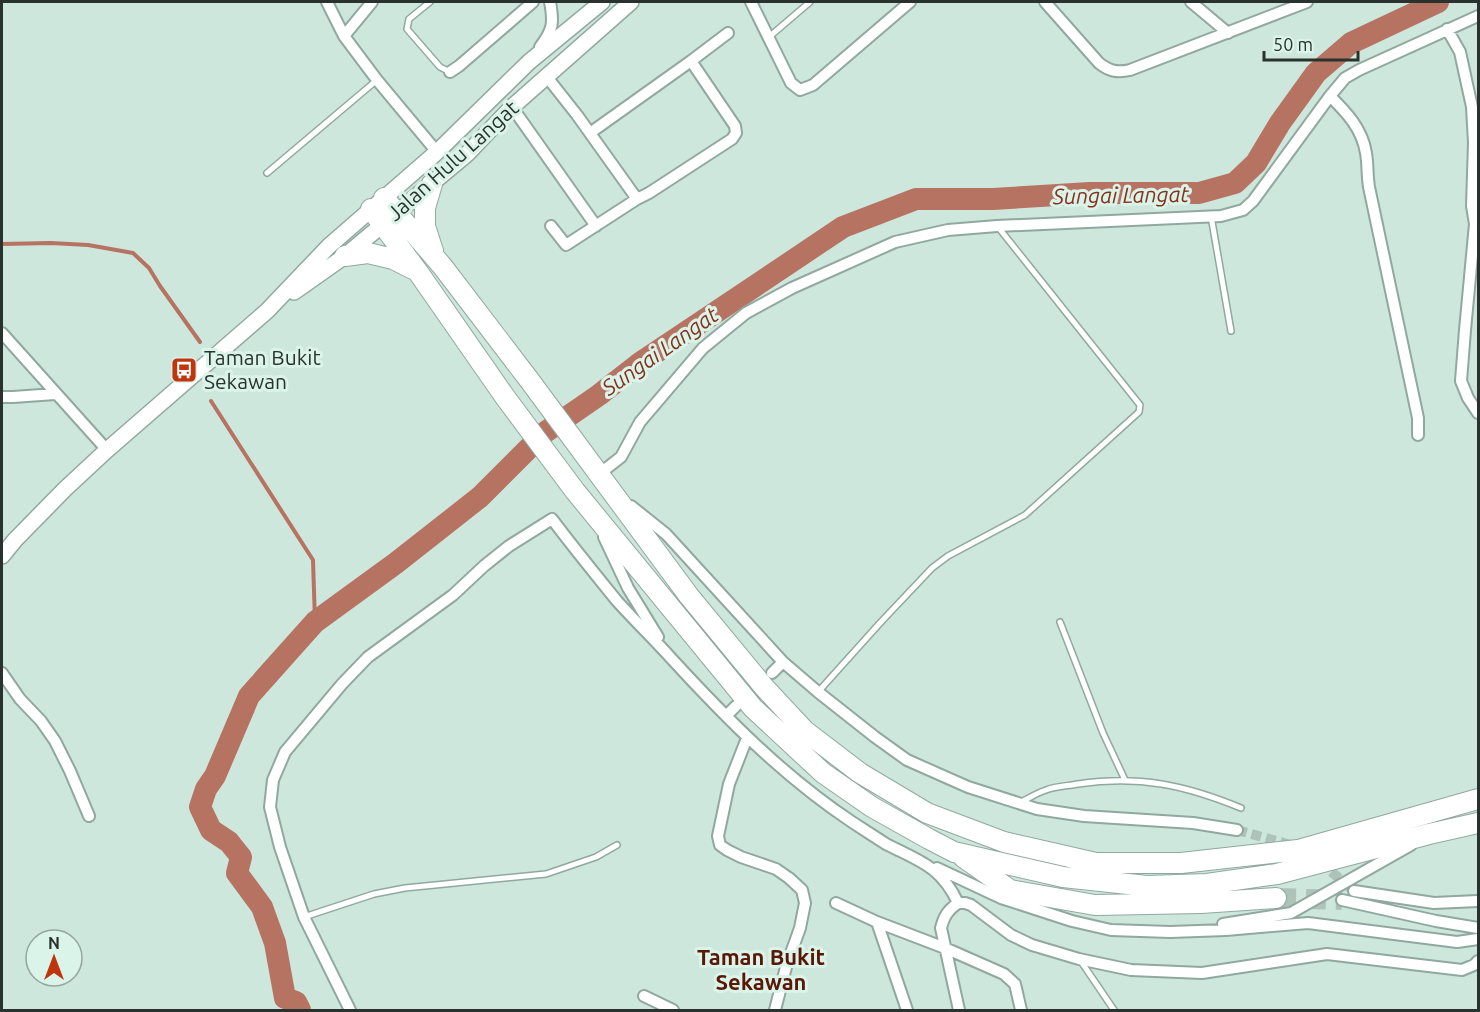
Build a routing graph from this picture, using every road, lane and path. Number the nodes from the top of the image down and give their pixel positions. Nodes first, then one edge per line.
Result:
1 (327, 2) edge
2 (372, 2) edge
3 (430, 2) edge
4 (533, 2) edge
5 (550, 2) edge
6 (602, 2) edge
7 (631, 2) edge
8 (751, 2) edge
9 (810, 2) edge
10 (910, 2) edge
11 (1046, 2) edge
12 (1191, 2) edge
13 (1307, 2) edge
14 (1479, 16) edge
15 (1447, 29) junction
16 (728, 33) dead end
17 (1228, 33) junction
18 (344, 36) junction
19 (769, 37) junction
20 (691, 61) junction
21 (529, 62) junction
22 (450, 72) joint
23 (547, 77) junction
24 (377, 80) junction
25 (1330, 96) junction
26 (512, 107) junction
27 (590, 133) junction
28 (437, 152) junction
29 (267, 173) dead end
30 (432, 184) junction
31 (637, 199) junction
32 (384, 211) junction
33 (1211, 216) junction
34 (551, 226) dead end
35 (596, 226) junction
36 (997, 226) junction
37 (345, 256) junction
38 (434, 258) junction
39 (418, 272) junction
40 (267, 311) junction
41 (1231, 331) dead end
42 (2, 333) edge
43 (55, 394) junction
44 (2, 397) edge
45 (1479, 413) edge
46 (1418, 435) dead end
47 (107, 450) junction
48 (599, 476) junction
49 (592, 512) junction
50 (2, 556) edge
51 (1060, 622) dead end
52 (671, 658) junction
53 (783, 662) junction
54 (772, 673) dead end
55 (2, 674) edge
56 (818, 692) junction
57 (736, 706) dead end
58 (726, 716) junction
59 (747, 738) junction
60 (1125, 780) junction
61 (1479, 799) edge
62 (1019, 803) junction
63 (1241, 808) dead end
64 (89, 816) dead end
65 (1479, 823) edge
66 (1237, 830) tunnel mouth
67 (1429, 834) junction
68 (885, 843) junction
69 (617, 844) dead end
70 (954, 852) junction
71 (1354, 891) tunnel mouth
72 (1276, 898) tunnel mouth
73 (1342, 900) tunnel mouth
74 (1479, 901) edge
75 (837, 903) dead end
76 (958, 903) junction
77 (304, 917) junction
78 (877, 922) junction
79 (1479, 928) edge
80 (1170, 932) junction
81 (1479, 939) edge
82 (945, 948) junction
83 (1079, 959) junction
84 (1479, 961) edge
85 (644, 996) dead end
86 (350, 1011) edge
87 (673, 1011) edge
88 (774, 1011) edge
89 (907, 1011) edge
90 (959, 1011) edge
91 (1022, 1011) edge
92 (1114, 1011) edge

1 - 18 street
2 - 18 street
3 - 22 lane
4 - 22 street
5 - 21 street
6 - 21 main road, Jalan Hulu Langat
7 - 23 main road, Jalan Hulu Langat
8 - 19 street
9 - 19 lane
10 - 19 street
11 - 17 street
12 - 17 street
13 - 17 street
14 - 15 street
15 - 25 street
15 - 45 street
16 - 20 street
18 - 24 street
20 - 27 street
20 - 31 street
21 - 28 main road, Jalan Hulu Langat
23 - 26 main road, Jalan Hulu Langat
23 - 27 street
24 - 28 street
24 - 29 lane
25 - 33 street
25 - 46 street
26 - 30 main road, Jalan Hulu Langat
26 - 35 street
27 - 31 street
28 - 32 main road, Jalan Hulu Langat
30 - 32 main road, Jalan Hulu Langat
30 - 38 highway
31 - 35 street
32 - 37 main road, Jalan Hulu Langat
32 - 38 highway
32 - 39 highway
32 - 40 main road, Jalan Hulu Langat
33 - 36 street
33 - 41 lane
34 - 35 street
36 - 48 street
36 - 56 lane
37 - 39 highway
37 - 40 main road, Jalan Hulu Langat
38 - 48 highway
39 - 49 highway
40 - 47 main road, Jalan Hulu Langat
42 - 43 street
43 - 44 street
43 - 47 street
47 - 50 main road, Jalan Hulu Langat
48 - 53 street
48 - 61 highway
49 - 52 street
49 - 70 highway
51 - 60 lane
52 - 58 street
52 - 77 street
53 - 54 street
53 - 56 street
55 - 64 street
56 - 62 street
57 - 58 street
58 - 59 street
59 - 68 street
59 - 88 street
60 - 62 lane
60 - 63 lane
62 - 66 street
65 - 67 highway
67 - 70 highway
67 - 80 street
68 - 76 street
68 - 80 street
69 - 77 lane
70 - 72 highway
71 - 74 street
73 - 79 street
75 - 78 street
76 - 82 street
76 - 83 street
77 - 86 street
78 - 82 street
78 - 89 street
80 - 81 street
82 - 90 street
82 - 91 street
83 - 84 street
83 - 92 lane
85 - 87 street

